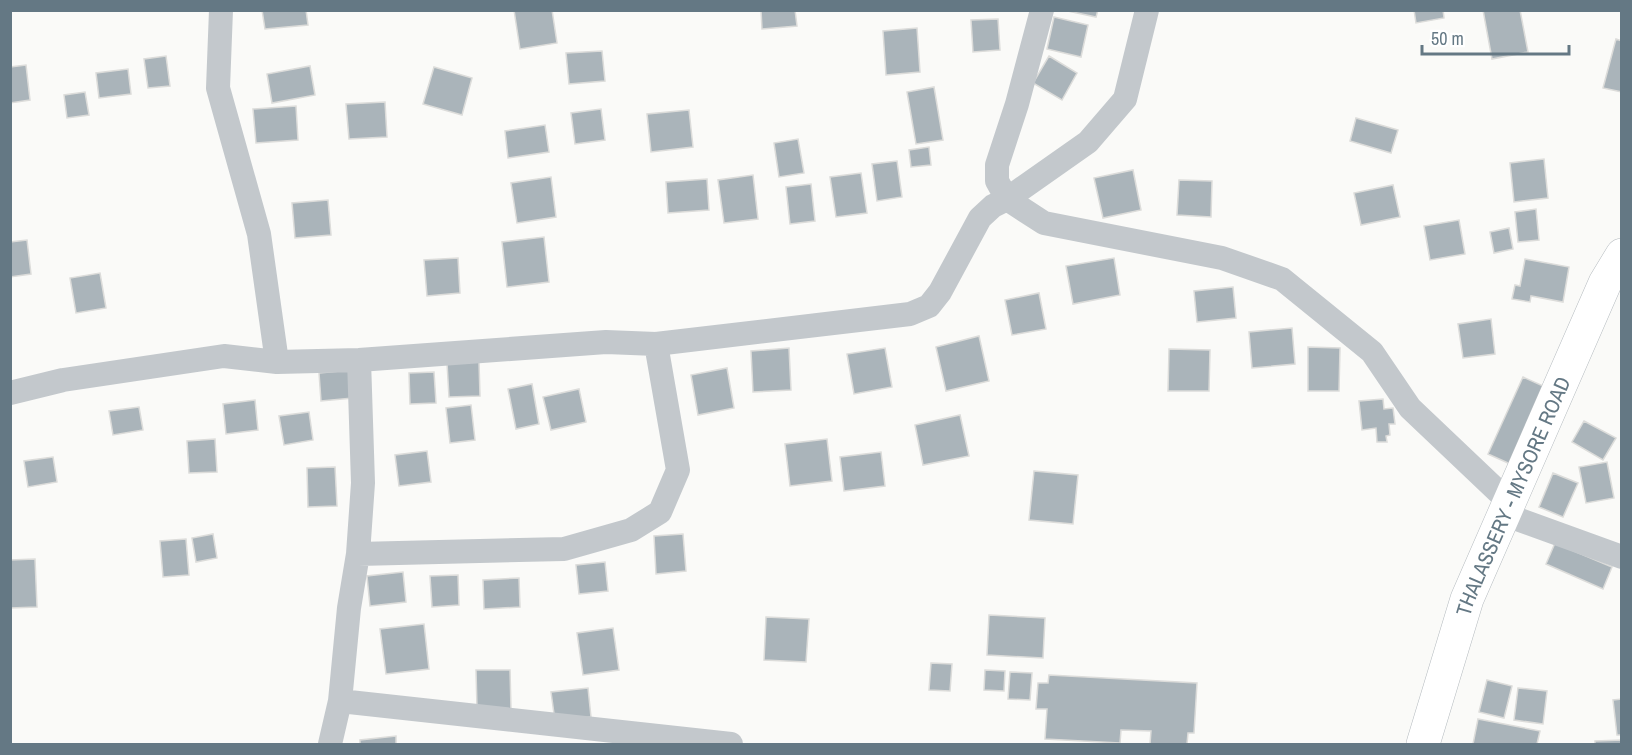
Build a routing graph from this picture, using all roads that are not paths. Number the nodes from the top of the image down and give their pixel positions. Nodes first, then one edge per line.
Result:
1 (221, 10) edge
2 (1042, 10) edge
3 (1147, 10) edge
4 (1007, 199) junction
5 (1622, 255) edge
6 (656, 344) junction
7 (359, 360) junction
8 (277, 362) junction
9 (10, 393) edge
10 (1506, 508) junction
11 (358, 554) junction
12 (1622, 557) edge
13 (340, 701) junction
14 (627, 740) edge
15 (330, 744) edge
16 (731, 744) edge
17 (1424, 744) edge

1 - 8 street
2 - 4 street
3 - 4 street
4 - 6 street
4 - 10 street
5 - 10 main road, THALASSERY - MYSORE ROAD
6 - 7 street
6 - 11 street
7 - 8 street
7 - 11 street
8 - 9 street
10 - 12 street
10 - 17 main road, THALASSERY - MYSORE ROAD
11 - 13 street
13 - 14 street
13 - 15 street
14 - 16 street

